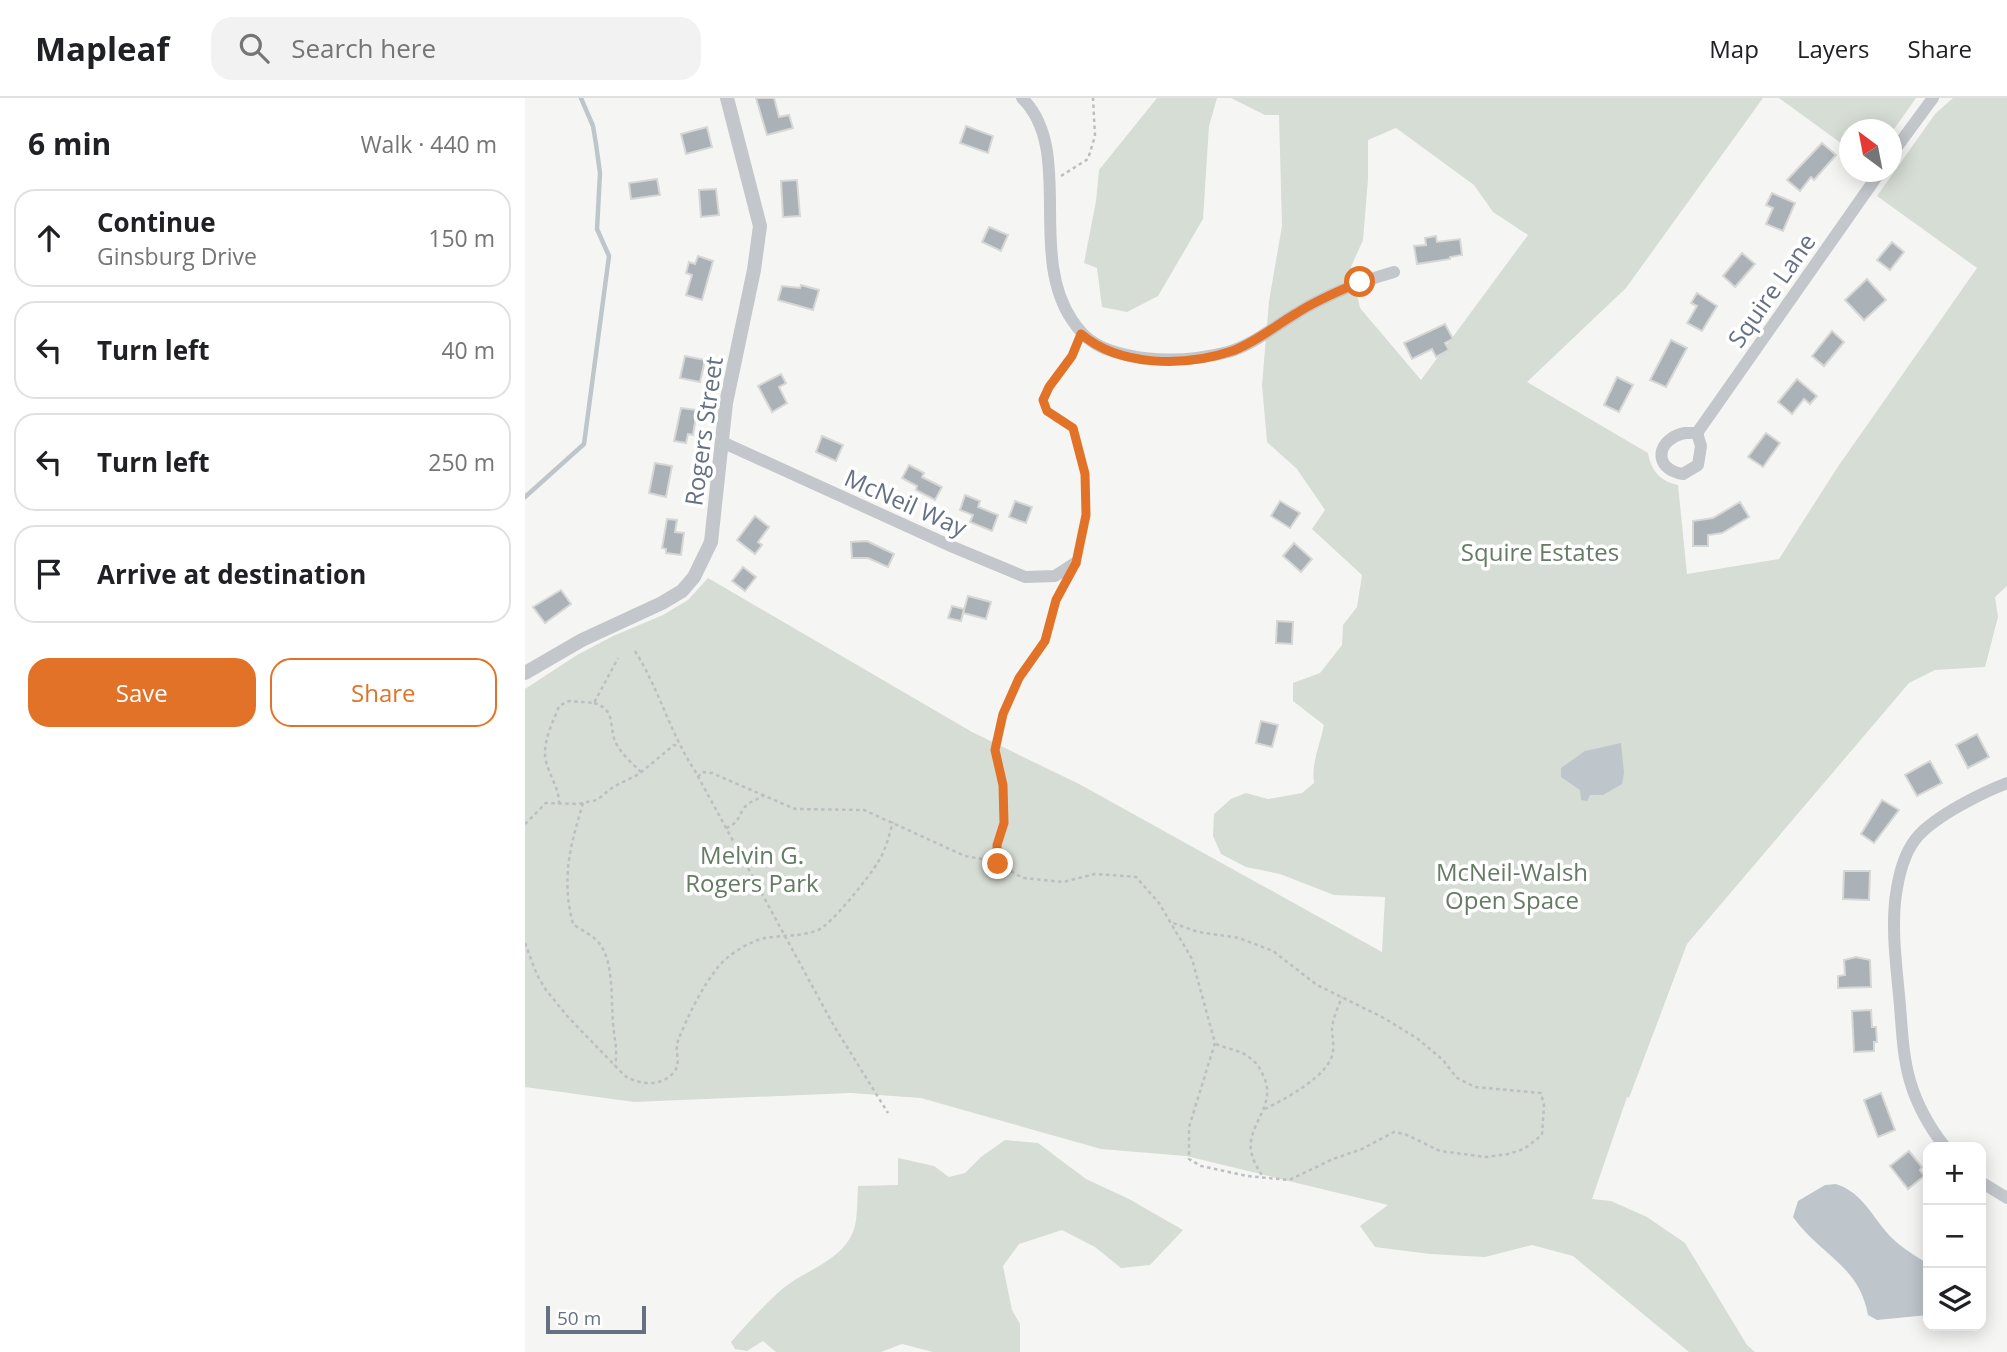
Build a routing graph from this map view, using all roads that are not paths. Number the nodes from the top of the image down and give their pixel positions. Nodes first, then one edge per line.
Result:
1 (727, 98) edge
2 (1022, 98) edge
3 (1933, 98) edge
4 (1902, 141) edge
5 (1873, 182) edge
6 (1394, 272) dead end
7 (1697, 433) dead end
8 (722, 442) junction
9 (1076, 563) road end
10 (525, 673) edge
11 (2007, 783) edge
12 (1941, 1142) edge
13 (1986, 1185) edge
14 (2007, 1198) edge

1 - 8 street, Rogers Street
2 - 6 street
3 - 4 street
5 - 7 street, Squire Lane
8 - 9 street, McNeil Way
8 - 10 street, Rogers Street
11 - 12 street
13 - 14 street

